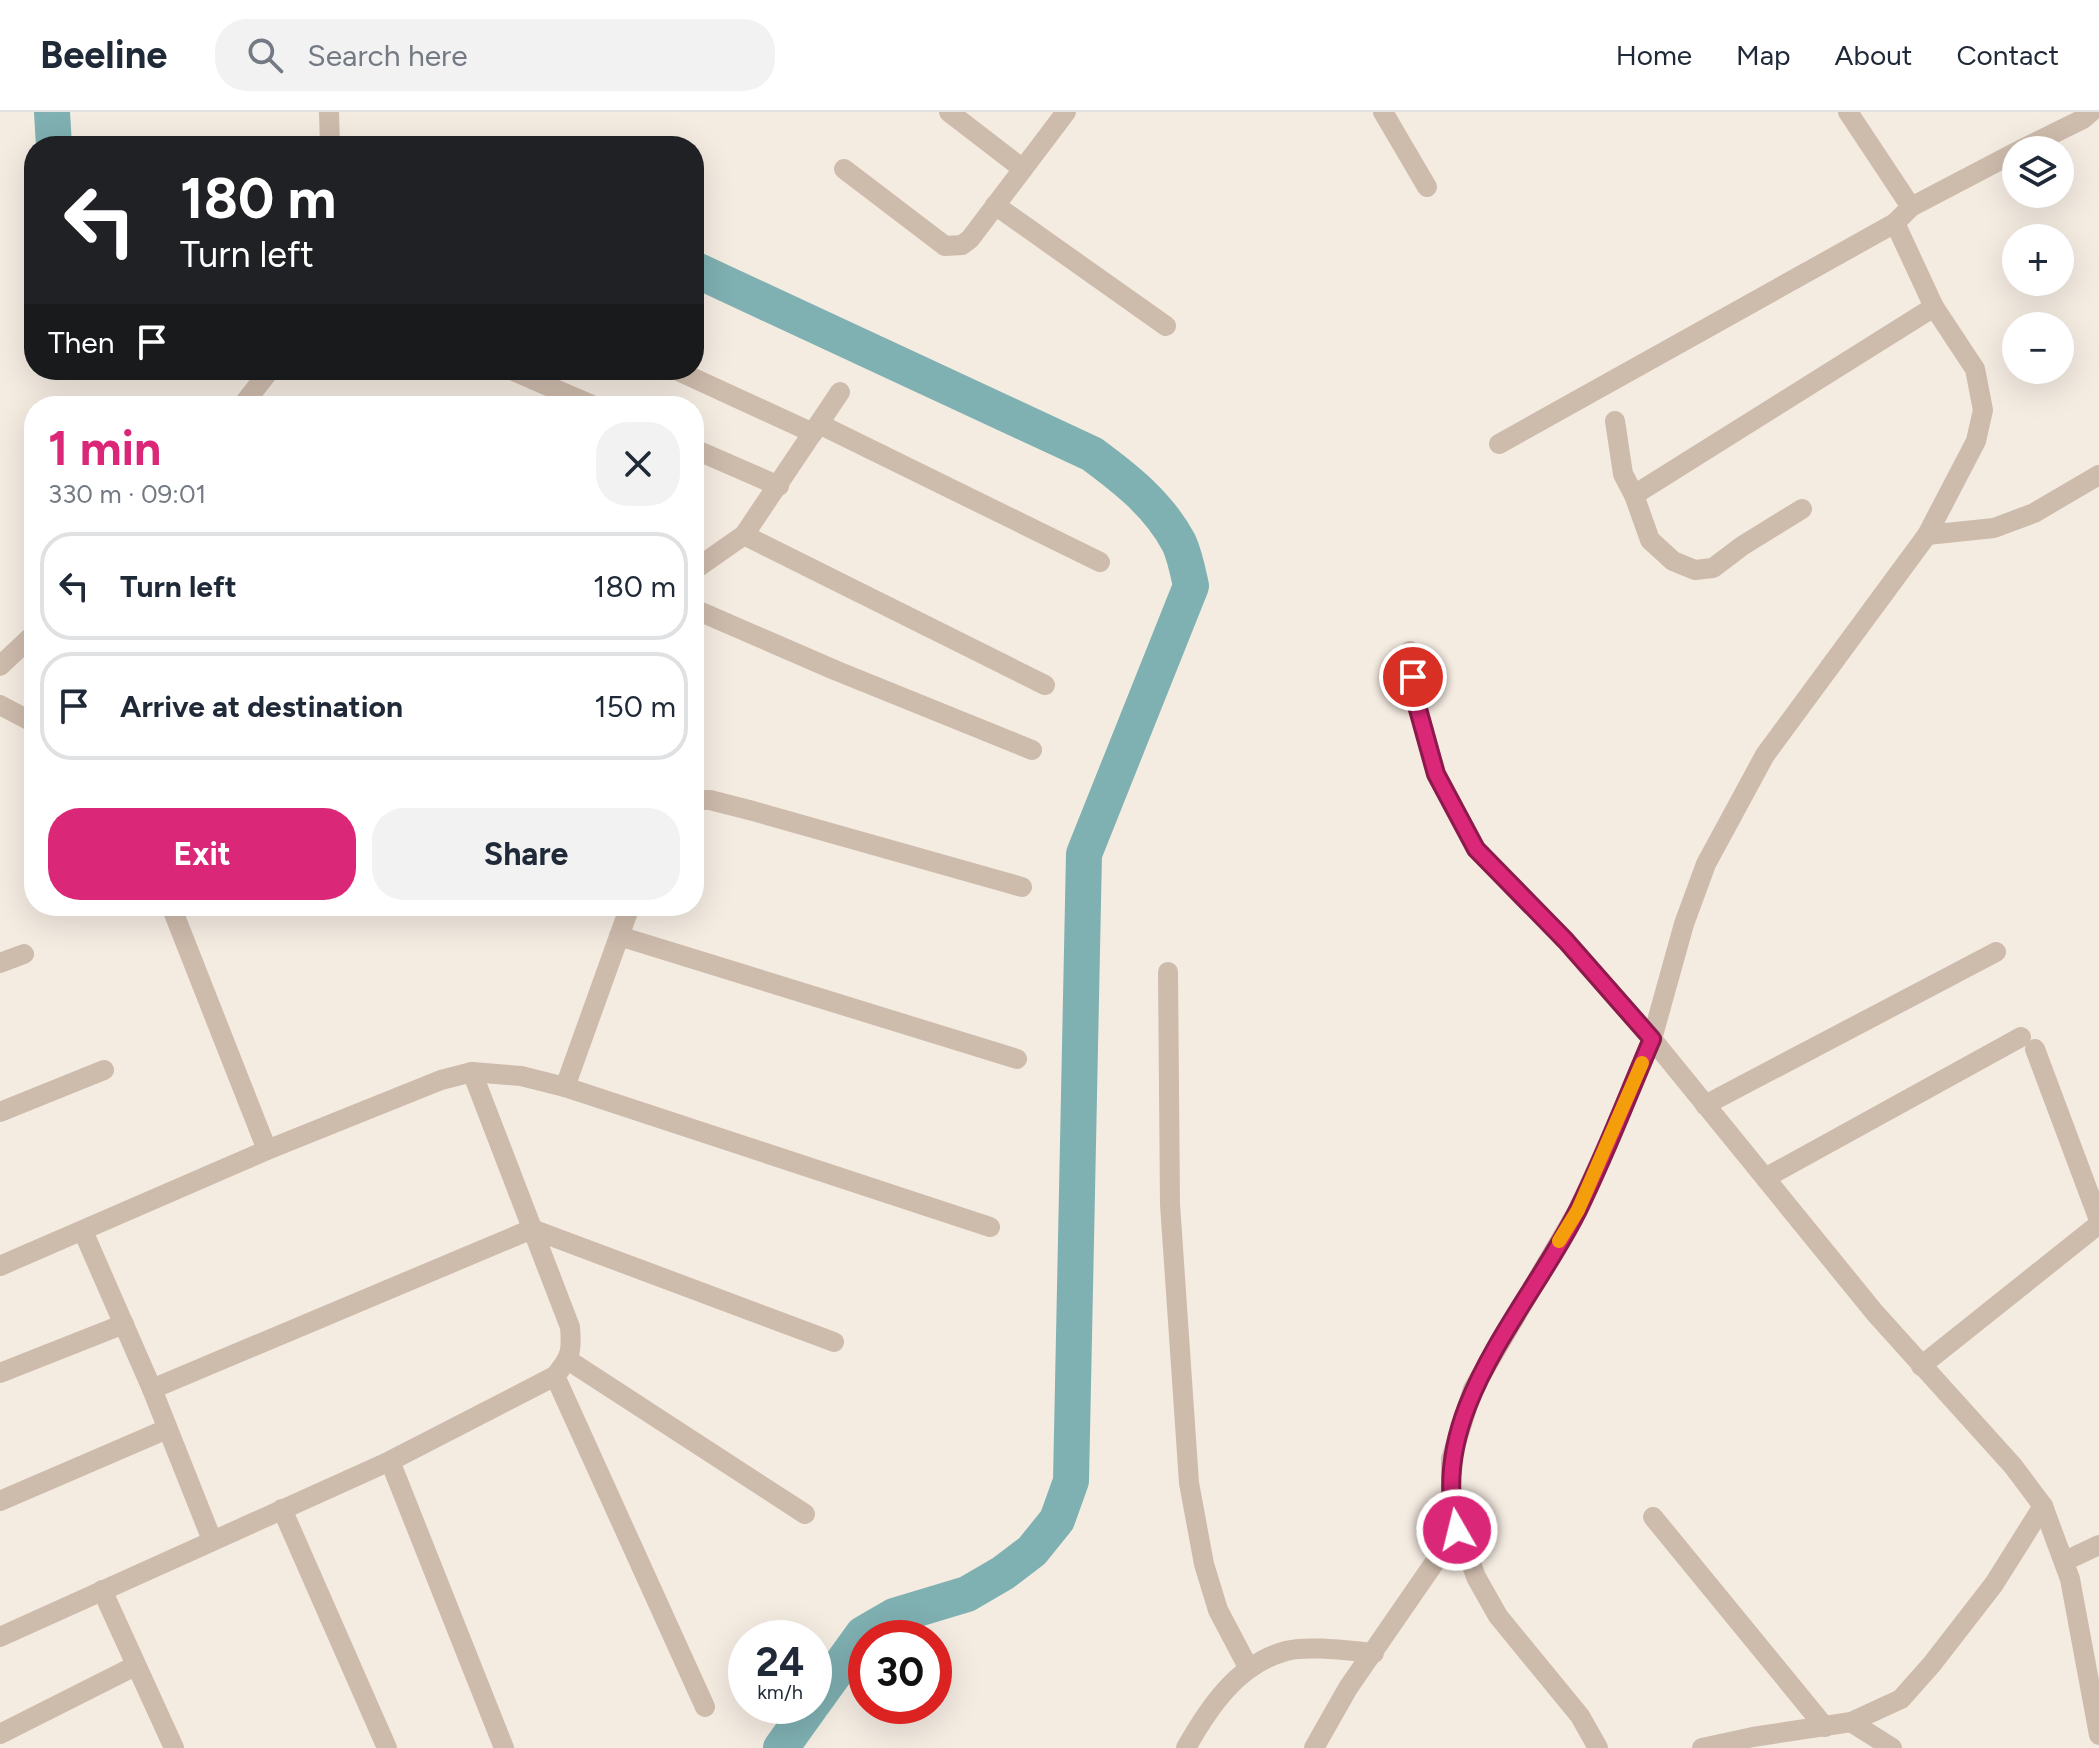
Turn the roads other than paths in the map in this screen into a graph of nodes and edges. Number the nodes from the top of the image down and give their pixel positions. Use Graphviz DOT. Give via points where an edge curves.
graph roads {
  1 [pos="329,112"];
  2 [pos="949,112"];
  3 [pos="1066,112"];
  4 [pos="1383,112"];
  5 [pos="1848,112"];
  6 [pos="2091,112"];
  7 [pos="330,136"];
  8 [pos="2048,136"];
  9 [pos="2002,159"];
  10 [pos="844,169"];
  11 [pos="1023,169"];
  12 [pos="1427,187"];
  13 [pos="995,205"];
  14 [pos="1911,207"];
  15 [pos="1895,223"];
  16 [pos="1934,307"];
  17 [pos="1166,326"];
  18 [pos="262,380"];
  19 [pos="534,380"];
  20 [pos="700,380"];
  21 [pos="840,392"];
  22 [pos="250,396"];
  23 [pos="571,396"];
  24 [pos="1615,421"];
  25 [pos="816,429"];
  26 [pos="1499,444"];
  27 [pos="704,453"];
  28 [pos="2099,475"];
  29 [pos="779,486"];
  30 [pos="1634,495"];
  31 [pos="1802,509"];
  32 [pos="744,535"];
  33 [pos="1927,535"];
  34 [pos="1100,562"];
  35 [pos="704,563"];
  36 [pos="704,613"];
  37 [pos="24,643"];
  38 [pos="1410,651"];
  39 [pos="0,666"];
  40 [pos="1045,685"];
  41 [pos="0,705"];
  42 [pos="24,718"];
  43 [pos="1032,750"];
  44 [pos="704,800"];
  45 [pos="1022,887"];
  46 [pos="175,916"];
  47 [pos="626,916"];
  48 [pos="619,936"];
  49 [pos="1996,952"];
  50 [pos="24,954"];
  51 [pos="0,963"];
  52 [pos="1168,972"];
  53 [pos="1652,1039"];
  54 [pos="1017,1059"];
  55 [pos="104,1070"];
  56 [pos="472,1072"];
  57 [pos="565,1087"];
  58 [pos="1705,1105"];
  59 [pos="0,1112"];
  60 [pos="267,1150"];
  61 [pos="1765,1178"];
  62 [pos="2099,1222"];
  63 [pos="990,1227"];
  64 [pos="532,1229"];
  65 [pos="83,1231"];
  66 [pos="0,1266"];
  67 [pos="124,1324"];
  68 [pos="834,1342"];
  69 [pos="1921,1366"];
  70 [pos="562,1368"];
  71 [pos="0,1373"];
  72 [pos="152,1389"];
  73 [pos="167,1429"];
  74 [pos="390,1461"];
  75 [pos="0,1501"];
  76 [pos="2043,1506"];
  77 [pos="282,1509"];
  78 [pos="805,1514"];
  79 [pos="1653,1517"];
  80 [pos="1457,1530"];
  81 [pos="212,1540"];
  82 [pos="2099,1545"];
  83 [pos="2065,1561"];
  84 [pos="102,1590"];
  85 [pos="0,1637"];
  86 [pos="1374,1653"];
  87 [pos="135,1666"];
  88 [pos="1248,1667"];
  89 [pos="705,1707"];
  90 [pos="1851,1722"];
  91 [pos="1825,1727"];
  92 [pos="0,1734"];
  93 [pos="2099,1735"];
  94 [pos="174,1748"];
  95 [pos="387,1748"];
  96 [pos="504,1748"];
  97 [pos="1186,1748"];
  98 [pos="1314,1748"];
  99 [pos="1598,1748"];
  100 [pos="1702,1748"];
  101 [pos="1892,1748"];
  1 -- 7 [label="street"];
  2 -- 11 [label="street"];
  3 -- 11 [label="street"];
  4 -- 12 [label="street"];
  5 -- 14 [label="street"];
  6 -- 8 [label="street"];
  9 -- 14 [label="street"];
  10 -- 13 [label="street" via="945,246 970,239"];
  11 -- 13 [label="street"];
  13 -- 17 [label="street"];
  14 -- 15 [label="street"];
  15 -- 16 [label="street"];
  15 -- 26 [label="street"];
  16 -- 30 [label="street"];
  16 -- 33 [label="street" via="1975,369 1983,410 1976,441"];
  18 -- 22 [label="street"];
  19 -- 23 [label="street"];
  20 -- 25 [label="street"];
  21 -- 25 [label="street"];
  24 -- 30 [label="street" via="1623,474"];
  25 -- 29 [label="street"];
  25 -- 34 [label="street"];
  27 -- 29 [label="street"];
  28 -- 33 [label="street" via="2034,513 1994,528"];
  29 -- 32 [label="street"];
  30 -- 31 [label="street" via="1650,540 1673,561 1695,570 1713,568"];
  32 -- 35 [label="street"];
  32 -- 40 [label="street"];
  33 -- 53 [label="street" via="1765,755 1706,864"];
  36 -- 43 [label="street"];
  37 -- 39 [label="street"];
  38 -- 53 [label="street" via="1416,702 1436,774 1476,849"];
  41 -- 42 [label="street"];
  44 -- 45 [label="street"];
  46 -- 60 [label="street"];
  47 -- 48 [label="street"];
  48 -- 54 [label="street"];
  48 -- 57 [label="street"];
  49 -- 58 [label="street"];
  50 -- 51 [label="street"];
  52 -- 88 [label="street" via="1170,1204 1189,1483 1218,1610"];
  53 -- 58 [label="street"];
  53 -- 80 [label="street" via="1578,1210 1473,1389 1451,1459 1451,1507"];
  55 -- 59 [label="street"];
  56 -- 57 [label="street"];
  56 -- 60 [label="street"];
  56 -- 64 [label="street"];
  57 -- 63 [label="street"];
  58 -- 61 [label="street"];
  60 -- 65 [label="street"];
  61 -- 62 [label="street" via="2028,1043"];
  61 -- 69 [label="street"];
  62 -- 69 [label="street"];
  64 -- 68 [label="street"];
  64 -- 70 [label="street" via="570,1327 572,1347"];
  64 -- 72 [label="street"];
  65 -- 66 [label="street"];
  65 -- 67 [label="street"];
  67 -- 71 [label="street"];
  67 -- 72 [label="street"];
  69 -- 76 [label="street"];
  70 -- 74 [label="street"];
  70 -- 78 [label="street"];
  70 -- 89 [label="street"];
  72 -- 73 [label="street"];
  73 -- 75 [label="street"];
  73 -- 81 [label="street"];
  74 -- 77 [label="street"];
  74 -- 96 [label="street"];
  76 -- 83 [label="street"];
  76 -- 90 [label="street" via="1994,1584 1901,1699"];
  77 -- 81 [label="street"];
  77 -- 95 [label="street"];
  79 -- 91 [label="street"];
  80 -- 86 [label="street"];
  80 -- 99 [label="street" via="1498,1616 1580,1716"];
  81 -- 84 [label="street"];
  82 -- 83 [label="street"];
  83 -- 93 [label="street"];
  84 -- 85 [label="street"];
  84 -- 87 [label="street"];
  86 -- 88 [label="street" via="1288,1650"];
  86 -- 98 [label="street"];
  87 -- 92 [label="street"];
  87 -- 94 [label="street"];
  88 -- 97 [label="street" via="1205,1714"];
  90 -- 91 [label="street"];
  90 -- 101 [label="street"];
  91 -- 100 [label="street"];
}
